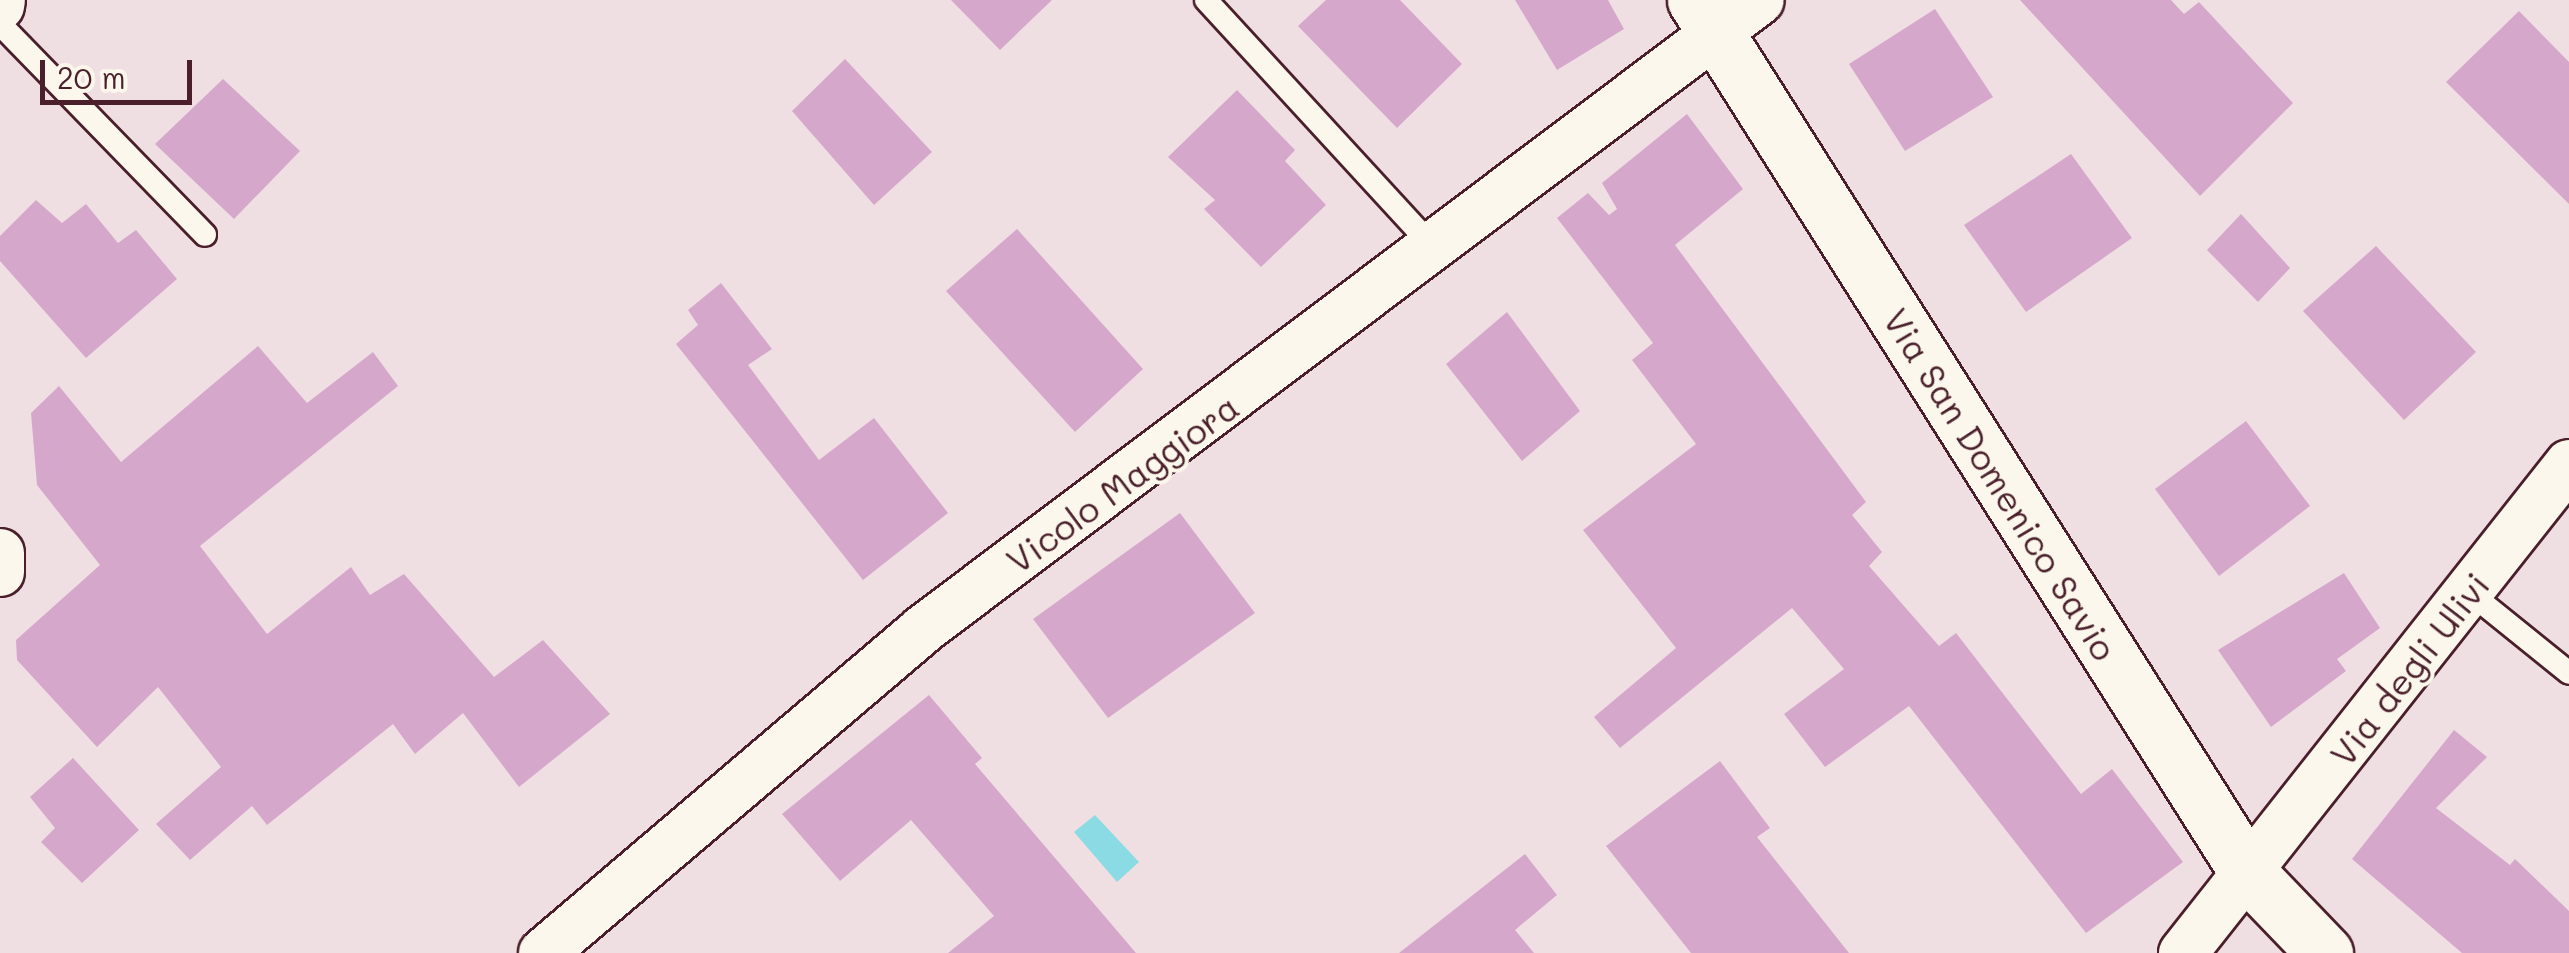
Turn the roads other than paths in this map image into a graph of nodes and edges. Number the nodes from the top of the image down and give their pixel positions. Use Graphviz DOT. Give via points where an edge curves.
graph roads {
  1 [pos="1206,0"];
  2 [pos="1760,0"];
  3 [pos="1706,17"];
  4 [pos="0,24"];
  5 [pos="205,235"];
  6 [pos="1436,249"];
  7 [pos="2569,464"];
  8 [pos="0,553"];
  9 [pos="0,572"];
  10 [pos="2470,593"];
  11 [pos="2569,673"];
  12 [pos="2248,873"];
  13 [pos="544,953"];
  14 [pos="2183,953"];
  15 [pos="2326,953"];
  1 -- 6 [label="lane"];
  2 -- 3 [label="street, Vicolo Maggiora"];
  3 -- 6 [label="street, Vicolo Maggiora"];
  3 -- 12 [label="street, Via San Domenico Savio"];
  4 -- 5 [label="lane"];
  6 -- 13 [label="street, Vicolo Maggiora" via="922,630"];
  7 -- 10 [label="street, Via degli Ulivi"];
  8 -- 9 [label="street"];
  10 -- 11 [label="lane"];
  10 -- 12 [label="street, Via degli Ulivi"];
  12 -- 14 [label="street, Via degli Ulivi"];
  12 -- 15 [label="street, Via San Domenico Savio"];
}
